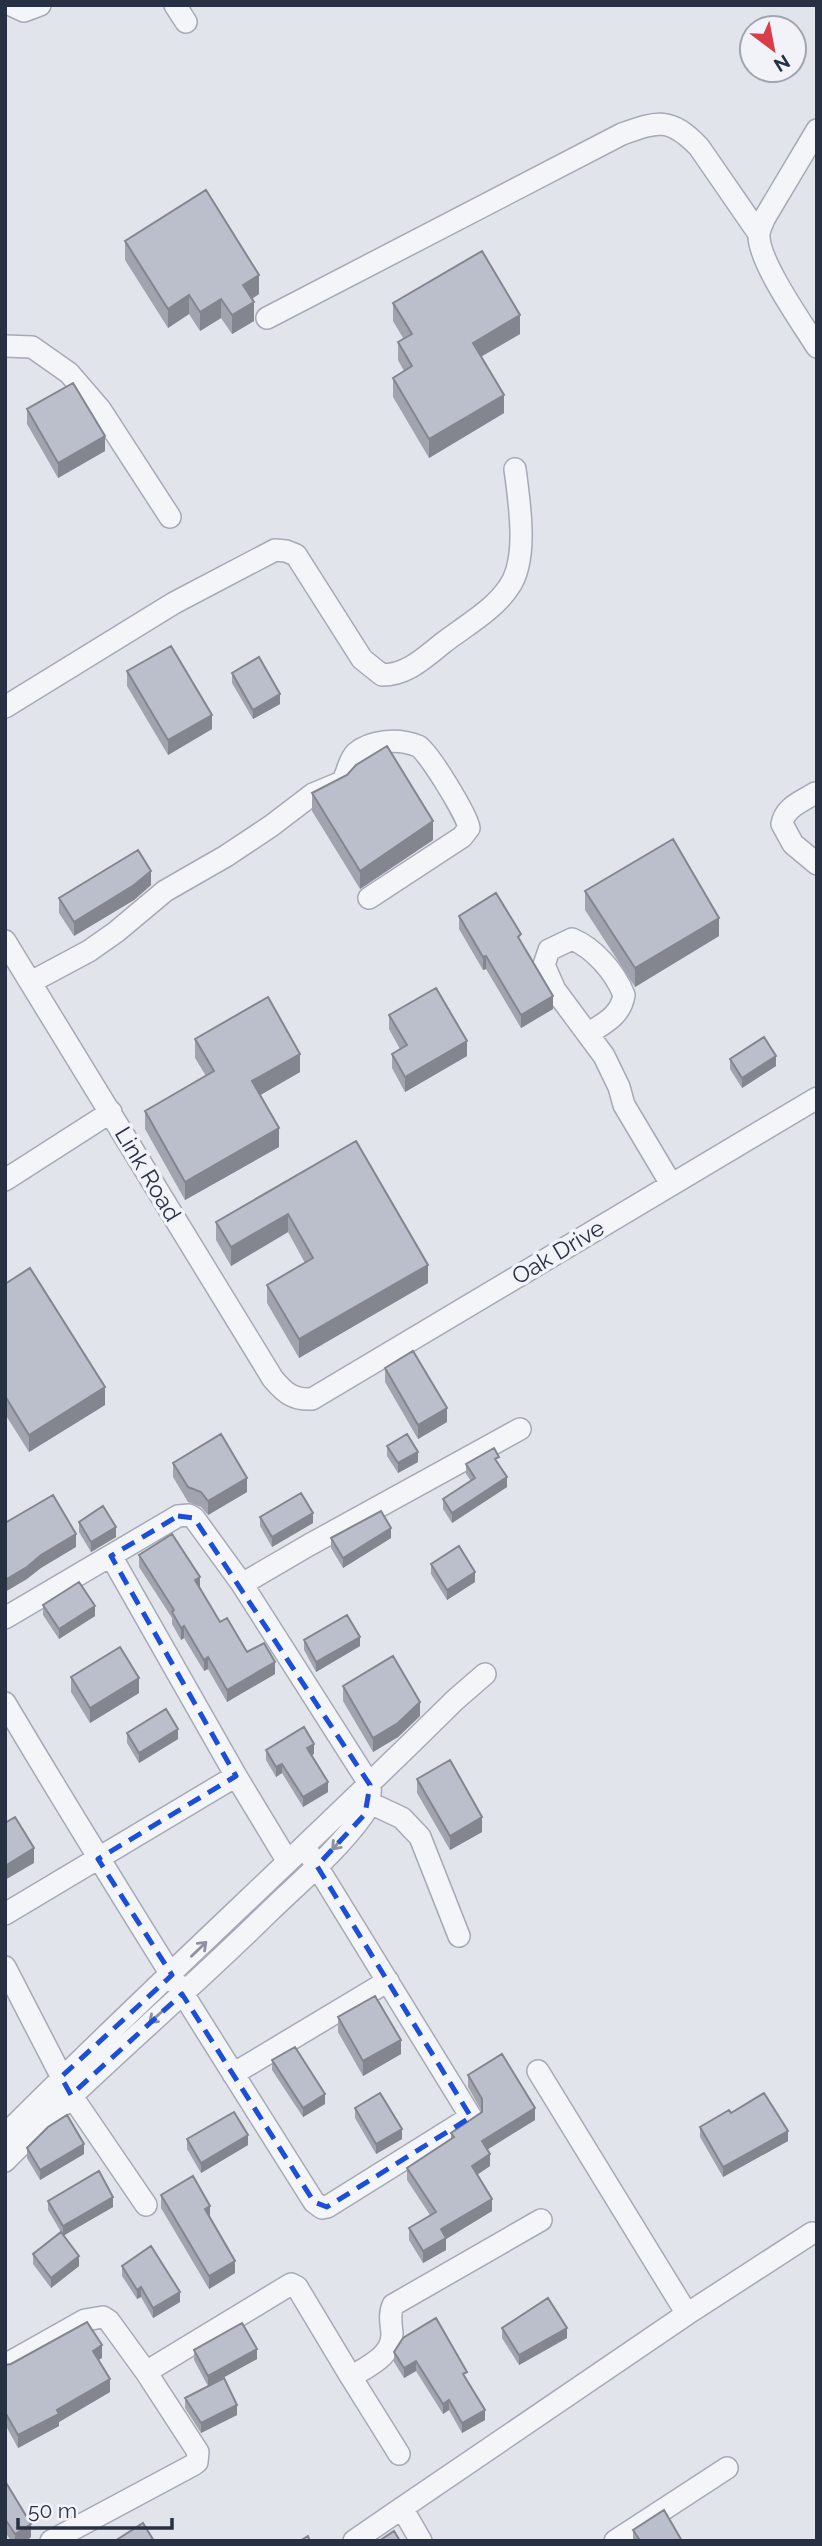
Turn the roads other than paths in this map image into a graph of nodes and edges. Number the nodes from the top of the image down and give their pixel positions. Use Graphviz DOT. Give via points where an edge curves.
graph roads {
  1 [pos="11,5"];
  2 [pos="40,5"];
  3 [pos="817,130"];
  4 [pos="759,234"];
  5 [pos="267,318"];
  6 [pos="5,346"];
  7 [pos="817,347"];
  8 [pos="515,469"];
  9 [pos="170,517"];
  10 [pos="5,707"];
  11 [pos="815,793"];
  12 [pos="817,864"];
  13 [pos="369,898"];
  14 [pos="5,941"];
  15 [pos="31,982"];
  16 [pos="589,1033"];
  17 [pos="817,1098"];
  18 [pos="111,1112"];
  19 [pos="5,1180"];
  20 [pos="671,1184"];
  21 [pos="298,1399"];
  22 [pos="520,1429"];
  23 [pos="111,1556"];
  24 [pos="242,1584"];
  25 [pos="5,1618"];
  26 [pos="485,1674"];
  27 [pos="5,1703"];
  28 [pos="236,1776"];
  29 [pos="370,1794"];
  30 [pos="304,1847"];
  31 [pos="97,1859"];
  32 [pos="288,1862"];
  33 [pos="317,1866"];
  34 [pos="5,1914"];
  35 [pos="459,1937"];
  36 [pos="5,1967"];
  37 [pos="387,1981"];
  38 [pos="177,1984"];
  39 [pos="538,2071"];
  40 [pos="233,2074"];
  41 [pos="66,2086"];
  42 [pos="10,2135"];
  43 [pos="5,2161"];
  44 [pos="146,2205"];
  45 [pos="541,2220"];
  46 [pos="812,2233"];
  47 [pos="687,2314"];
  48 [pos="5,2365"];
  49 [pos="146,2372"];
  50 [pos="351,2377"];
  51 [pos="399,2455"];
  52 [pos="727,2468"];
  53 [pos="402,2508"];
  54 [pos="51,2541"];
  55 [pos="354,2541"];
  56 [pos="421,2541"];
  57 [pos="615,2541"];
  1 -- 2 [label="street" via="23,12"];
  3 -- 4 [label="street"];
  4 -- 5 [label="street" via="699,147 671,125 653,123 622,134"];
  4 -- 7 [label="street" via="772,271"];
  6 -- 9 [label="street" via="32,347 69,373 100,409"];
  8 -- 10 [label="street" via="520,542 511,585 491,606 396,675 382,676 362,659 296,555 275,550 174,603"];
  11 -- 12 [label="street" via="790,809 782,824 793,844"];
  13 -- 15 [label="street" via="469,828 448,787 417,746 391,742 366,746 352,758 342,782 313,794 226,856 165,891 89,951"];
  14 -- 15 [label="street, Link Road"];
  15 -- 18 [label="street, Link Road"];
  16 -- 20 [label="street" via="614,1076 624,1105"];
  17 -- 20 [label="street, Oak Drive"];
  18 -- 19 [label="street"];
  18 -- 21 [label="street, Link Road" via="273,1380"];
  20 -- 21 [label="street, Oak Drive" via="312,1398"];
  22 -- 24 [label="street"];
  23 -- 24 [label="street" via="178,1516 189,1515"];
  23 -- 25 [label="street"];
  23 -- 28 [label="street"];
  24 -- 29 [label="street"];
  26 -- 29 [label="street" via="455,1700"];
  27 -- 31 [label="street"];
  28 -- 31 [label="street"];
  28 -- 32 [label="street"];
  29 -- 30 [label="street"];
  29 -- 33 [label="street, one-way" via="365,1814"];
  29 -- 35 [label="street" via="420,1837"];
  30 -- 32 [label="street"];
  30 -- 33 [label="street"];
  31 -- 34 [label="street"];
  31 -- 38 [label="street"];
  38 -- 32 [label="street, one-way"];
  33 -- 37 [label="street"];
  33 -- 38 [label="street"];
  36 -- 41 [label="street"];
  37 -- 40 [label="street"];
  37 -- 40 [label="street" via="471,2117 327,2207 314,2202"];
  38 -- 40 [label="street"];
  38 -- 41 [label="street"];
  39 -- 47 [label="street"];
  41 -- 42 [label="street"];
  41 -- 44 [label="street"];
  42 -- 43 [label="street"];
  45 -- 50 [label="street" via="393,2305 389,2350"];
  46 -- 47 [label="street"];
  47 -- 53 [label="street"];
  48 -- 49 [label="street" via="85,2320 103,2317"];
  49 -- 50 [label="street" via="291,2284"];
  49 -- 54 [label="street" via="198,2452 197,2462"];
  50 -- 51 [label="street"];
  52 -- 57 [label="street"];
  53 -- 55 [label="street"];
  53 -- 56 [label="street"];
}
